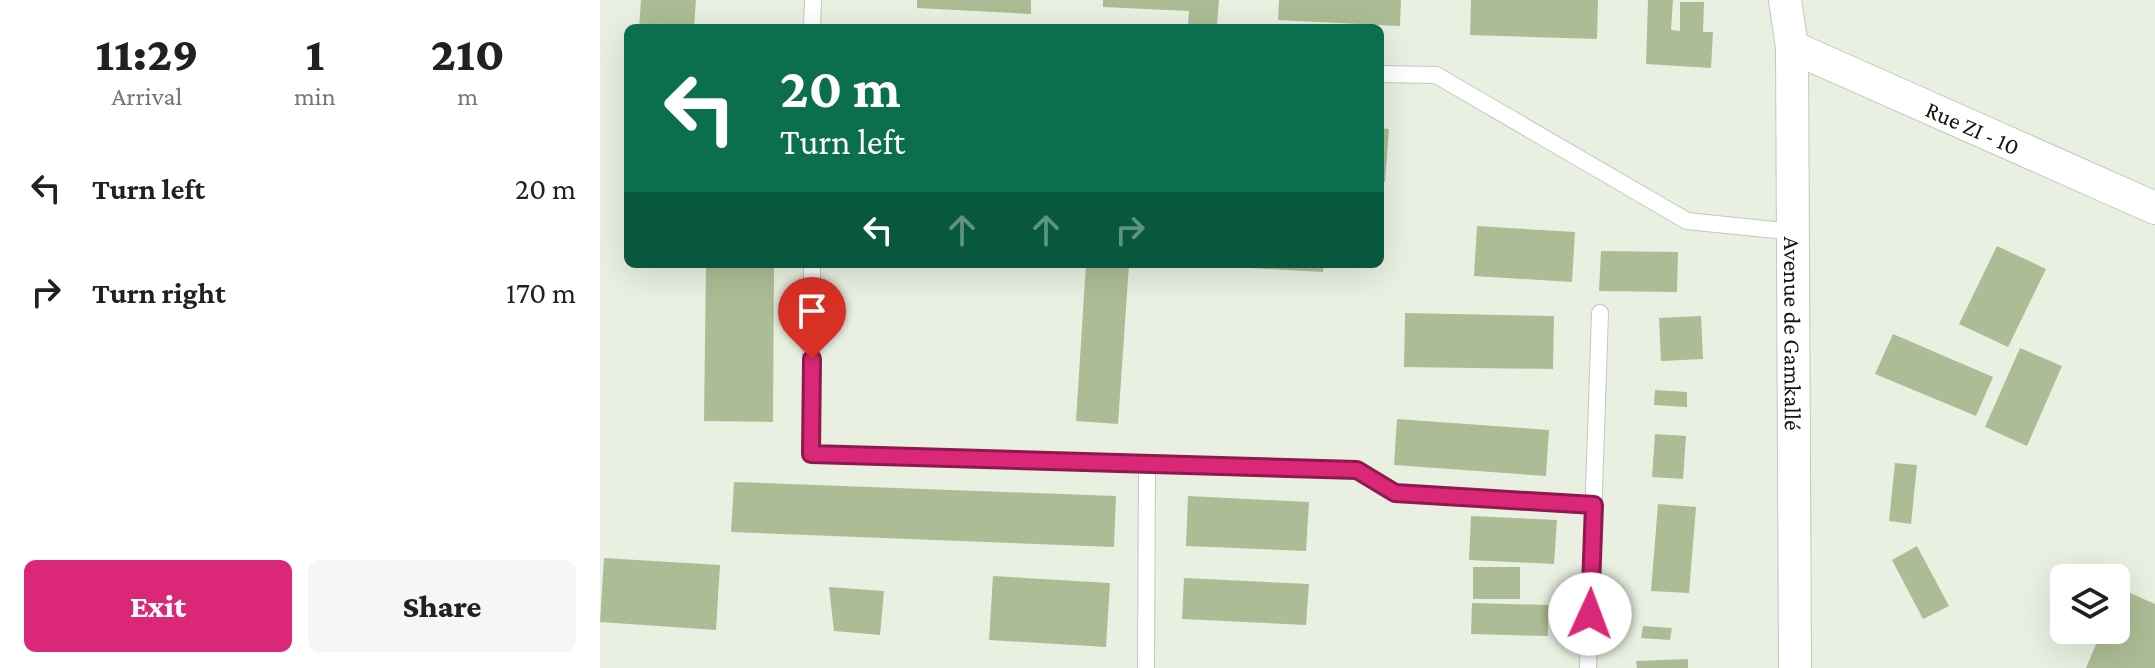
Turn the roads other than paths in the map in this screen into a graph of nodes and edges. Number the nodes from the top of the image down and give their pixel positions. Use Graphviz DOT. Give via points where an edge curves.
graph roads {
  1 [pos="813,0"];
  2 [pos="1785,0"];
  3 [pos="812,24"];
  4 [pos="1792,47"];
  5 [pos="1384,74"];
  6 [pos="2155,208"];
  7 [pos="1794,232"];
  8 [pos="812,268"];
  9 [pos="1600,313"];
  10 [pos="1147,463"];
  11 [pos="1594,505"];
  12 [pos="1146,668"];
  13 [pos="1588,668"];
  14 [pos="1795,668"];
  1 -- 3 [label="lane"];
  2 -- 4 [label="street, Avenue de Gamkallé"];
  4 -- 6 [label="street, Rue ZI - 10"];
  4 -- 7 [label="street, Avenue de Gamkallé"];
  5 -- 7 [label="lane" via="1436,75 1687,221"];
  7 -- 14 [label="street, Avenue de Gamkallé"];
  8 -- 10 [label="lane" via="811,454"];
  9 -- 11 [label="lane"];
  10 -- 11 [label="lane" via="1357,470 1395,493"];
  10 -- 12 [label="lane"];
  11 -- 13 [label="lane"];
}
